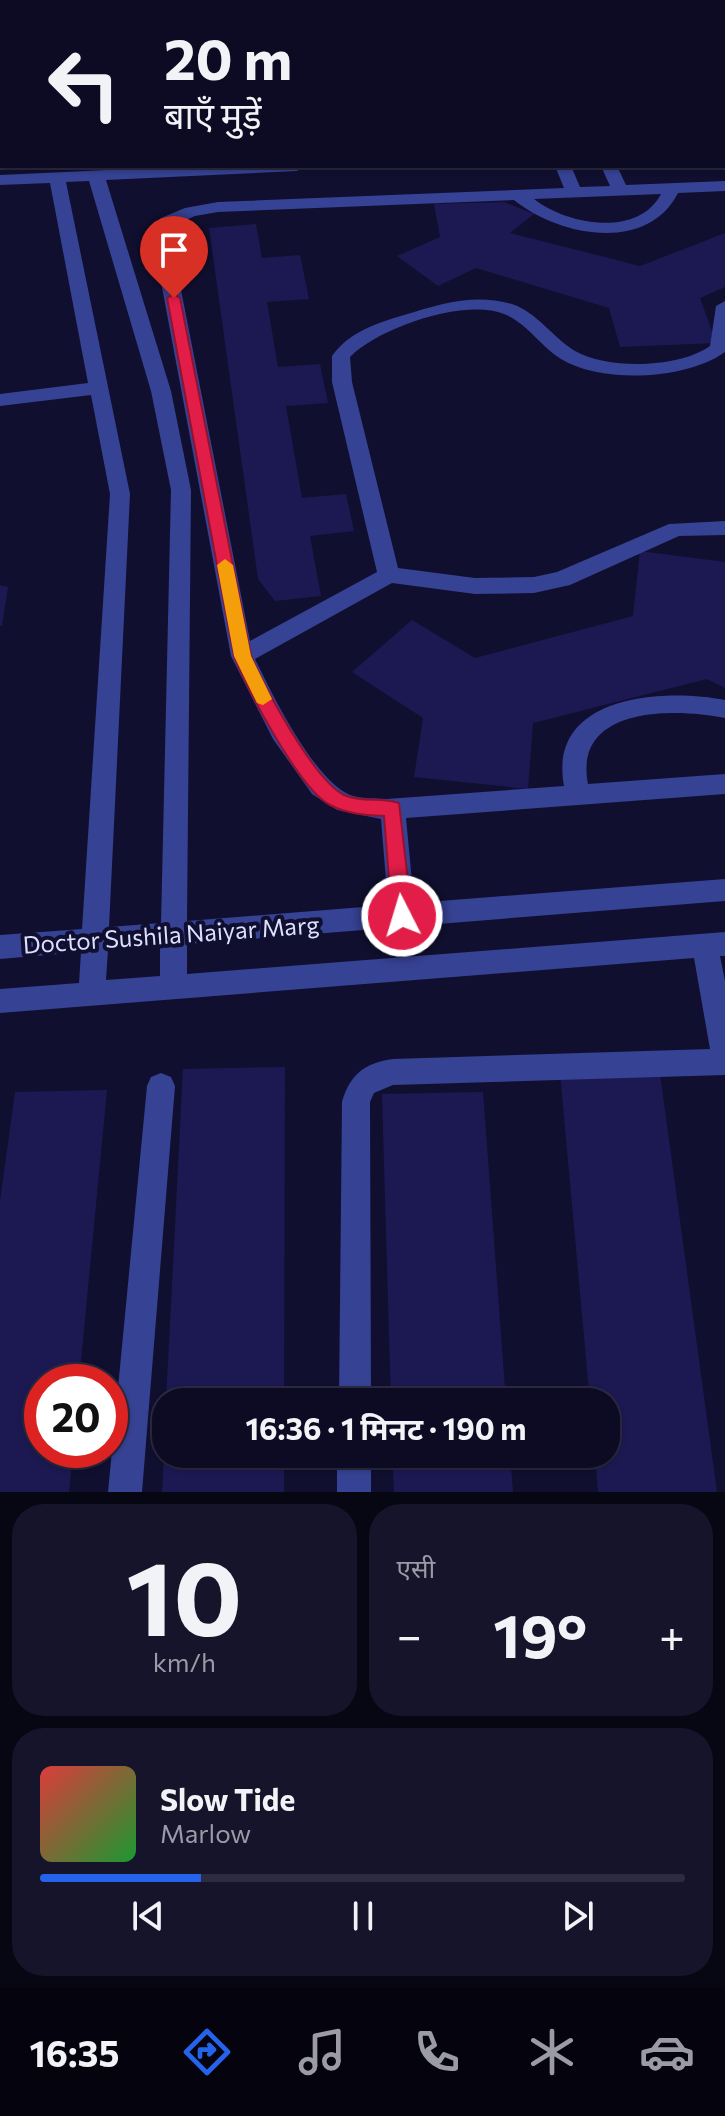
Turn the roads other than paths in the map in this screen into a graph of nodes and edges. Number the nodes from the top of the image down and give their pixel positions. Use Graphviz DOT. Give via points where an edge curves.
graph roads {
  1 [pos="252,168"];
  2 [pos="564,168"];
  3 [pos="610,168"];
  4 [pos="96,175"];
  5 [pos="57,177"];
  6 [pos="0,180"];
  7 [pos="725,186"];
  8 [pos="672,188"];
  9 [pos="620,190"];
  10 [pos="574,192"];
  11 [pos="517,194"];
  12 [pos="725,306"];
  13 [pos="100,388"];
  14 [pos="0,400"];
  15 [pos="725,528"];
  16 [pos="389,575"];
  17 [pos="242,656"];
  18 [pos="725,709"];
  19 [pos="725,784"];
  20 [pos="578,793"];
  21 [pos="393,808"];
  22 [pos="725,890"];
  23 [pos="402,916"];
  24 [pos="174,934"];
  25 [pos="95,940"];
  26 [pos="715,945"];
  27 [pos="0,947"];
  28 [pos="173,987"];
  29 [pos="92,993"];
  30 [pos="0,1001"];
  31 [pos="725,1056"];
  32 [pos="725,1062"];
  33 [pos="161,1086"];
  34 [pos="355,1388"];
  35 [pos="354,1468"];
  36 [pos="125,1492"];
  37 [pos="354,1492"];
  1 -- 4 [label="street"];
  2 -- 10 [label="street"];
  3 -- 9 [label="street"];
  4 -- 5 [label="street"];
  4 -- 24 [label="street" via="161,391 181,490"];
  5 -- 6 [label="street"];
  5 -- 13 [label="street"];
  7 -- 8 [label="street"];
  8 -- 9 [label="street"];
  8 -- 11 [label="street" via="668,203 654,216 606,228 551,219"];
  9 -- 10 [label="street"];
  10 -- 11 [label="street"];
  11 -- 17 [label="street" via="218,207 167,222 162,239"];
  12 -- 16 [label="street" via="719,348 699,361 661,367 587,363 558,347 523,315 500,306 450,306 354,341 341,356 342,382"];
  13 -- 14 [label="street"];
  13 -- 25 [label="street" via="120,494"];
  15 -- 16 [label="street" via="676,529 562,579 534,585 475,586"];
  16 -- 17 [label="street"];
  17 -- 21 [label="street" via="317,785 358,808"];
  18 -- 20 [label="street" via="640,706 603,718 584,736 574,757"];
  19 -- 20 [label="street"];
  20 -- 21 [label="street"];
  21 -- 23 [label="street"];
  22 -- 23 [label="street, Doctor Sushila Naiyar Marg"];
  23 -- 24 [label="street, Doctor Sushila Naiyar Marg"];
  24 -- 25 [label="street, Doctor Sushila Naiyar Marg"];
  24 -- 28 [label="street"];
  25 -- 27 [label="street, Doctor Sushila Naiyar Marg"];
  25 -- 29 [label="street"];
  26 -- 28 [label="street"];
  26 -- 31 [label="street"];
  28 -- 29 [label="street"];
  29 -- 30 [label="street"];
  32 -- 34 [label="street" via="393,1072 372,1075 359,1086"];
  33 -- 36 [label="street"];
  35 -- 37 [label="street"];
}
